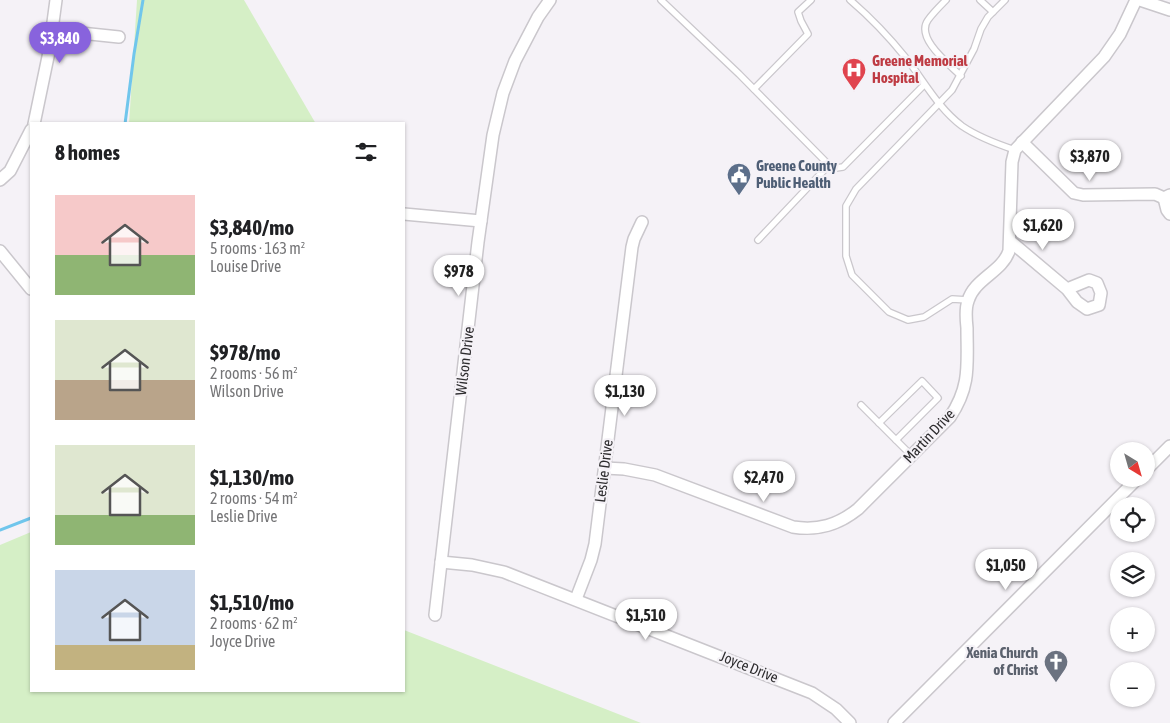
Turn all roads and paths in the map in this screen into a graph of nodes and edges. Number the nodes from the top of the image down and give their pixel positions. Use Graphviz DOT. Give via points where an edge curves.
graph roads {
  1 [pos="56,0"];
  2 [pos="550,0"];
  3 [pos="850,0"];
  4 [pos="946,0"];
  5 [pos="980,0"];
  6 [pos="1005,0"];
  7 [pos="1136,0"];
  8 [pos="1140,0"];
  9 [pos="806,1"];
  10 [pos="666,2"];
  11 [pos="1170,10"];
  12 [pos="992,12"];
  13 [pos="52,30"];
  14 [pos="120,37"];
  15 [pos="961,76"];
  16 [pos="924,85"];
  17 [pos="754,89"];
  18 [pos="939,104"];
  19 [pos="34,122"];
  20 [pos="30,132"];
  21 [pos="1018,146"];
  22 [pos="829,165"];
  23 [pos="0,180"];
  24 [pos="1167,197"];
  25 [pos="405,214"];
  26 [pos="1170,214"];
  27 [pos="482,221"];
  28 [pos="642,222"];
  29 [pos="758,240"];
  30 [pos="1010,241"];
  31 [pos="0,250"];
  32 [pos="30,288"];
  33 [pos="1066,289"];
  34 [pos="968,300"];
  35 [pos="860,405"];
  36 [pos="879,423"];
  37 [pos="896,440"];
  38 [pos="1170,446"];
  39 [pos="912,456"];
  40 [pos="1155,461"];
  41 [pos="605,468"];
  42 [pos="1128,488"];
  43 [pos="441,562"];
  44 [pos="576,599"];
  45 [pos="435,615"];
  46 [pos="850,723"];
  47 [pos="894,723"];
  1 -- 13 [label="street"];
  2 -- 27 [label="street, Wilson Drive" via="522,46 503,92 493,135"];
  3 -- 16 [label="lane" via="904,56"];
  4 -- 15 [label="lane" via="927,21 924,31 927,40"];
  5 -- 12 [label="lane"];
  6 -- 12 [label="lane"];
  7 -- 21 [label="street" via="1110,50"];
  8 -- 11 [label="street"];
  9 -- 17 [label="lane" via="798,12 808,34"];
  10 -- 17 [label="lane"];
  12 -- 15 [label="lane"];
  13 -- 14 [label="street"];
  13 -- 19 [label="street"];
  15 -- 18 [label="lane"];
  16 -- 18 [label="lane"];
  16 -- 22 [label="lane" via="843,167"];
  17 -- 22 [label="lane"];
  18 -- 21 [label="lane" via="963,126 996,144"];
  18 -- 34 [label="lane" via="850,197 846,206 846,256 852,275 889,312 901,318 916,320 952,299"];
  20 -- 23 [label="street" via="10,171"];
  21 -- 24 [label="street" via="1074,192 1083,195 1155,194"];
  21 -- 30 [label="street" via="1012,162"];
  22 -- 29 [label="lane"];
  24 -- 26 [label="street"];
  25 -- 27 [label="street"];
  27 -- 43 [label="street, Wilson Drive"];
  28 -- 41 [label="street, Leslie Drive" via="632,248"];
  30 -- 33 [label="street"];
  30 -- 34 [label="street" via="1004,262"];
  31 -- 32 [label="street"];
  34 -- 39 [label="street, Martin Drive" via="964,392 950,417"];
  35 -- 36 [label="lane"];
  36 -- 37 [label="lane"];
  36 -- 37 [label="lane" via="922,381 938,398"];
  37 -- 39 [label="lane"];
  38 -- 40 [label="street"];
  39 -- 41 [label="street, Martin Drive" via="853,514 829,526 814,529 793,527 655,475"];
  41 -- 44 [label="street, Leslie Drive" via="595,544"];
  42 -- 47 [label="street"];
  43 -- 44 [label="street, Joyce Drive" via="504,572"];
  43 -- 45 [label="street, Wilson Drive"];
  44 -- 46 [label="street, Joyce Drive" via="812,693"];
}
